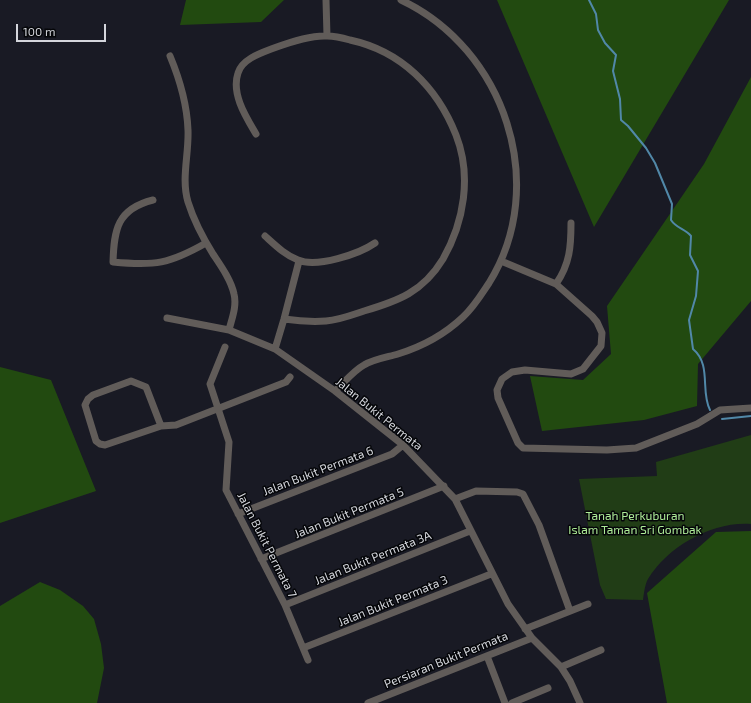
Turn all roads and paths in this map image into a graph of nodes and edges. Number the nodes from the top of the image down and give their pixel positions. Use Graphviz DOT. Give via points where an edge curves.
graph roads {
  1 [pos="326,0"];
  2 [pos="402,0"];
  3 [pos="327,36"];
  4 [pos="170,56"];
  5 [pos="256,134"];
  6 [pos="153,200"];
  7 [pos="571,223"];
  8 [pos="265,236"];
  9 [pos="206,243"];
  10 [pos="375,243"];
  11 [pos="299,261"];
  12 [pos="501,262"];
  13 [pos="556,284"];
  14 [pos="167,318"];
  15 [pos="284,319"];
  16 [pos="229,330"];
  17 [pos="225,347"];
  18 [pos="275,348"];
  19 [pos="290,376"];
  20 [pos="335,391"];
  21 [pos="751,408"];
  22 [pos="217,409"];
  23 [pos="161,426"];
  24 [pos="402,445"];
  25 [pos="444,486"];
  26 [pos="455,499"];
  27 [pos="238,514"];
  28 [pos="470,531"];
  29 [pos="261,559"];
  30 [pos="491,574"];
  31 [pos="588,604"];
  32 [pos="285,605"];
  33 [pos="570,611"];
  34 [pos="525,629"];
  35 [pos="532,638"];
  36 [pos="303,648"];
  37 [pos="601,650"];
  38 [pos="487,656"];
  39 [pos="308,660"];
  40 [pos="561,667"];
  41 [pos="548,688"];
  42 [pos="372,702"];
  43 [pos="505,703"];
  44 [pos="512,703"];
  45 [pos="580,703"];
  1 -- 3 [label="street"];
  2 -- 12 [label="street" via="430,16 465,47 487,76 504,110 514,151 516,174 514,219"];
  3 -- 5 [label="street" via="282,45 246,61 238,73 237,94"];
  3 -- 15 [label="street" via="363,43 394,57 417,74 434,93 447,112 460,145 464,186 461,216 452,243 435,271 404,298 339,319 313,322"];
  4 -- 9 [label="street" via="178,76 187,114 185,180 188,200"];
  6 -- 9 [label="street" via="136,206 122,218 115,230 112,262 142,265 164,263 182,257"];
  7 -- 13 [label="street" via="571,244 565,271"];
  8 -- 11 [label="street" via="277,248"];
  9 -- 16 [label="street" via="230,282 234,295 234,310"];
  10 -- 11 [label="street" via="341,258"];
  11 -- 15 [label="street"];
  12 -- 13 [label="street"];
  12 -- 20 [label="street" via="477,302 447,331 421,346 364,365"];
  13 -- 21 [label="street" via="597,322 602,333 601,346 583,369 572,374 525,370 512,372 502,379 497,390 498,398 518,443 523,448 636,448 697,424 720,410"];
  14 -- 16 [label="street, Jalan Bukit Permata"];
  15 -- 18 [label="street"];
  16 -- 18 [label="street, Jalan Bukit Permata"];
  17 -- 22 [label="street, Jalan Bukit Permata 7" via="210,384"];
  18 -- 20 [label="street, Jalan Bukit Permata"];
  19 -- 22 [label="street" via="286,382"];
  20 -- 24 [label="street, Jalan Bukit Permata"];
  22 -- 23 [label="street" via="176,425"];
  22 -- 27 [label="street, Jalan Bukit Permata 7" via="229,442 226,490"];
  23 -- 23 [label="street" via="146,387 131,381 93,395 85,405 96,441 100,444 105,445"];
  24 -- 25 [label="street, Jalan Bukit Permata"];
  24 -- 27 [label="street, Jalan Bukit Permata 6" via="392,454"];
  25 -- 26 [label="street, Jalan Bukit Permata"];
  25 -- 29 [label="street, Jalan Bukit Permata 5"];
  26 -- 28 [label="street, Jalan Bukit Permata"];
  26 -- 33 [label="street" via="476,491 523,494 539,524"];
  27 -- 29 [label="street, Jalan Bukit Permata 7"];
  28 -- 30 [label="street, Jalan Bukit Permata"];
  28 -- 32 [label="street, Jalan Bukit Permata 3A"];
  29 -- 32 [label="street, Jalan Bukit Permata 7"];
  30 -- 34 [label="street, Jalan Bukit Permata"];
  30 -- 36 [label="street, Jalan Bukit Permata 3"];
  31 -- 33 [label="street"];
  32 -- 36 [label="street, Jalan Bukit Permata 7"];
  33 -- 34 [label="street"];
  34 -- 35 [label="street, Jalan Bukit Permata"];
  35 -- 38 [label="street, Persiaran Bukit Permata"];
  35 -- 40 [label="street, Jalan Bukit Permata"];
  36 -- 39 [label="street, Jalan Bukit Permata 7"];
  37 -- 40 [label="street"];
  38 -- 42 [label="street, Persiaran Bukit Permata"];
  38 -- 43 [label="street"];
  40 -- 45 [label="street, Jalan Bukit Permata"];
  41 -- 44 [label="street"];
}
